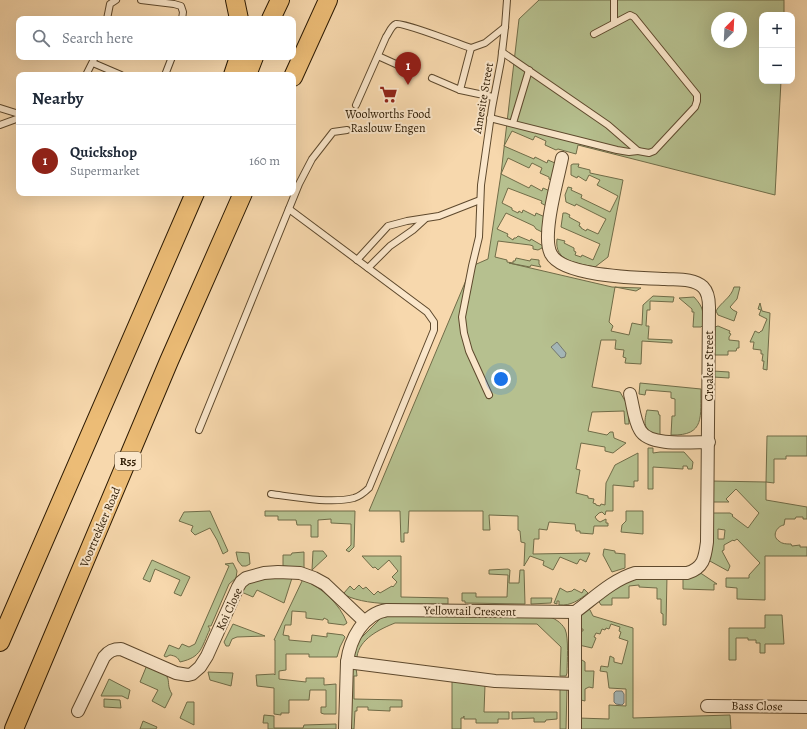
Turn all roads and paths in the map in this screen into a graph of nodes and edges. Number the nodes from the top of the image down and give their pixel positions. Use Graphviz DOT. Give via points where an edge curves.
graph roads {
  1 [pos="116,0"];
  2 [pos="141,0"];
  3 [pos="235,0"];
  4 [pos="280,0"];
  5 [pos="328,0"];
  6 [pos="507,0"];
  7 [pos="614,0"];
  8 [pos="108,16"];
  9 [pos="182,16"];
  10 [pos="238,16"];
  11 [pos="272,16"];
  12 [pos="614,23"];
  13 [pos="505,27"];
  14 [pos="594,34"];
  15 [pos="472,48"];
  16 [pos="502,52"];
  17 [pos="378,56"];
  18 [pos="94,60"];
  19 [pos="171,60"];
  20 [pos="238,60"];
  21 [pos="253,60"];
  22 [pos="398,65"];
  23 [pos="529,70"];
  24 [pos="88,72"];
  25 [pos="116,72"];
  26 [pos="166,72"];
  27 [pos="234,72"];
  28 [pos="248,72"];
  29 [pos="295,72"];
  30 [pos="432,78"];
  31 [pos="460,90"];
  32 [pos="493,97"];
  33 [pos="356,105"];
  34 [pos="0,108"];
  35 [pos="16,113"];
  36 [pos="490,118"];
  37 [pos="16,119"];
  38 [pos="513,123"];
  39 [pos="0,125"];
  40 [pos="347,130"];
  41 [pos="638,151"];
  42 [pos="562,158"];
  43 [pos="296,192"];
  44 [pos="190,196"];
  45 [pos="194,196"];
  46 [pos="242,196"];
  47 [pos="294,196"];
  48 [pos="480,200"];
  49 [pos="289,209"];
  50 [pos="424,219"];
  51 [pos="177,234"];
  52 [pos="358,260"];
  53 [pos="368,268"];
  54 [pos="630,394"];
  55 [pos="489,395"];
  56 [pos="199,430"];
  57 [pos="709,442"];
  58 [pos="271,494"];
  59 [pos="575,612"];
  60 [pos="364,622"];
  61 [pos="0,642"];
  62 [pos="347,662"];
  63 [pos="575,684"];
  64 [pos="707,706"];
  65 [pos="807,707"];
  66 [pos="78,711"];
  67 [pos="14,729"];
  68 [pos="345,729"];
  69 [pos="575,729"];
  1 -- 8 [label="lane" via="110,4"];
  2 -- 9 [label="lane" via="181,6"];
  3 -- 10 [label="main road"];
  4 -- 11 [label="main road"];
  5 -- 29 [label="main road"];
  6 -- 13 [label="lane, Amesite Street"];
  7 -- 12 [label="lane"];
  12 -- 14 [label="lane"];
  12 -- 41 [label="lane" via="630,16 638,20 697,94 695,107 654,151"];
  13 -- 15 [label="lane" via="484,43"];
  13 -- 16 [label="lane, Amesite Street"];
  15 -- 17 [label="lane" via="396,24 392,26"];
  15 -- 31 [label="lane"];
  16 -- 23 [label="lane"];
  16 -- 32 [label="lane, Amesite Street"];
  17 -- 22 [label="lane"];
  17 -- 33 [label="lane"];
  18 -- 24 [label="lane"];
  18 -- 25 [label="lane"];
  19 -- 26 [label="lane"];
  20 -- 27 [label="main road"];
  21 -- 28 [label="main road"];
  23 -- 38 [label="lane"];
  23 -- 41 [label="lane" via="608,125"];
  30 -- 31 [label="lane"];
  31 -- 32 [label="lane"];
  32 -- 36 [label="lane, Amesite Street"];
  34 -- 35 [label="lane"];
  36 -- 38 [label="lane"];
  36 -- 48 [label="lane, Amesite Street"];
  37 -- 39 [label="lane"];
  38 -- 41 [label="lane" via="617,150"];
  40 -- 43 [label="lane" via="333,132 312,159"];
  42 -- 57 [label="street, Croaker Street" via="548,227 548,243 551,254 557,261 567,267 616,276 693,282 705,289 709,307"];
  44 -- 51 [label="main road"];
  45 -- 51 [label="main road"];
  46 -- 67 [label="main road, Voortrekker Road / R55" via="169,361"];
  47 -- 49 [label="lane"];
  48 -- 50 [label="lane"];
  48 -- 55 [label="lane, Amesite Street" via="479,237 462,317 469,351"];
  49 -- 52 [label="lane"];
  49 -- 56 [label="lane"];
  50 -- 52 [label="lane" via="388,226"];
  50 -- 53 [label="lane" via="390,246"];
  51 -- 61 [label="main road"];
  52 -- 53 [label="lane"];
  53 -- 58 [label="lane" via="427,312 434,322 434,330 375,477 369,488 355,498 316,499"];
  54 -- 57 [label="street" via="640,430 648,438 667,442"];
  57 -- 59 [label="street, Croaker Street" via="707,542 702,562 687,573 627,575"];
  59 -- 60 [label="street, Yellowtail Crescent" via="387,610 373,614"];
  59 -- 63 [label="street"];
  60 -- 62 [label="street, Yellowtail Crescent" via="348,651"];
  60 -- 66 [label="street, Koi Close" via="325,584 314,578 278,572 253,575 246,578 238,587 207,656 192,674 176,673 121,649 112,650 104,657"];
  62 -- 63 [label="street" via="494,681"];
  62 -- 68 [label="street, Yellowtail Crescent"];
  63 -- 69 [label="street"];
  64 -- 65 [label="street, Bass Close"];
}
